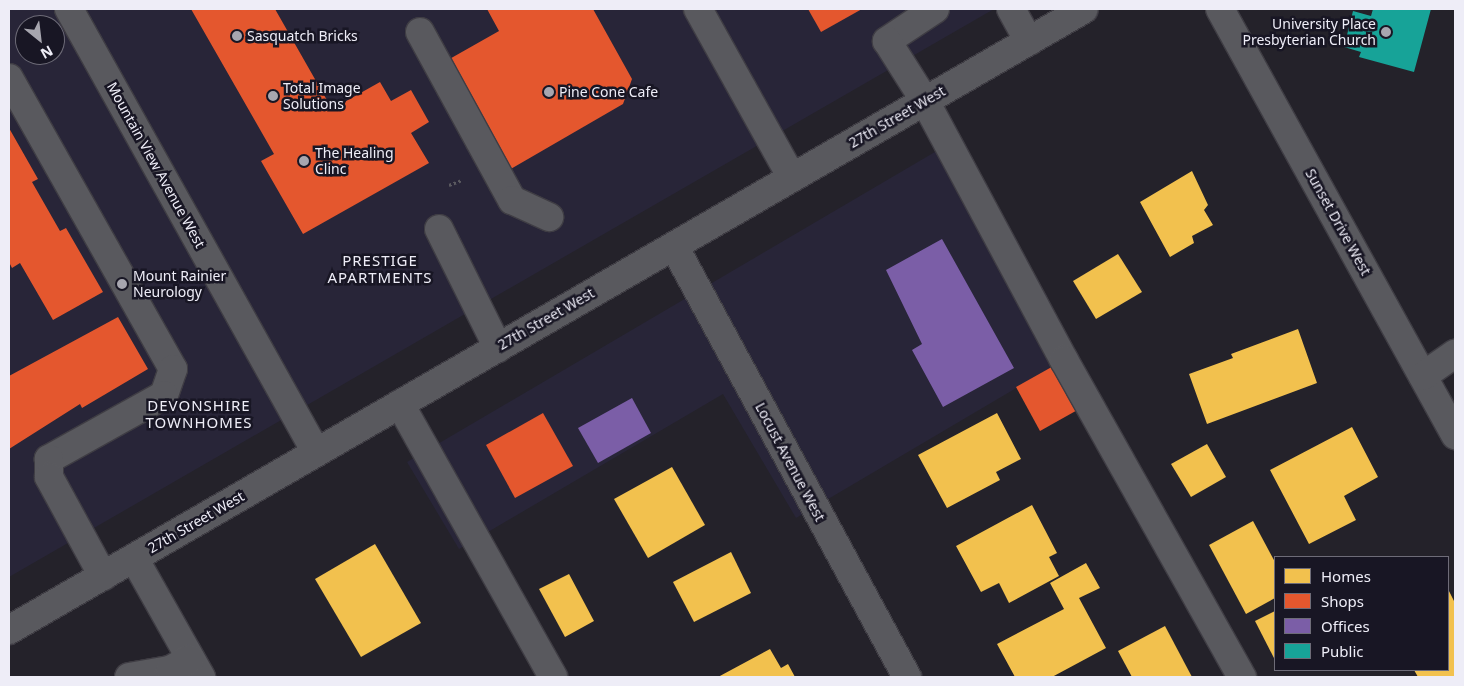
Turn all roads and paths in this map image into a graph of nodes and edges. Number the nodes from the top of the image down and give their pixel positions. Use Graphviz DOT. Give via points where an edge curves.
graph roads {
  1 [pos="69,9"];
  2 [pos="698,9"];
  3 [pos="935,9"];
  4 [pos="1011,9"];
  5 [pos="1084,9"];
  6 [pos="1220,9"];
  7 [pos="420,32"];
  8 [pos="1029,41"];
  9 [pos="9,78"];
  10 [pos="925,101"];
  11 [pos="465,178"];
  12 [pos="792,178"];
  13 [pos="449,185"];
  14 [pos="549,217"];
  15 [pos="439,229"];
  16 [pos="674,246"];
  17 [pos="498,348"];
  18 [pos="1455,354"];
  19 [pos="1423,376"];
  20 [pos="400,404"];
  21 [pos="1455,435"];
  22 [pos="316,452"];
  23 [pos="134,558"];
  24 [pos="103,576"];
  25 [pos="9,630"];
  26 [pos="195,668"];
  27 [pos="128,677"];
  28 [pos="553,677"];
  29 [pos="906,677"];
  30 [pos="1242,677"];
  1 -- 22 [label="street, Mountain View Avenue West"];
  2 -- 12 [label="street"];
  3 -- 10 [label="street" via="887,42"];
  4 -- 8 [label="street"];
  5 -- 8 [label="street, 27th Street West"];
  6 -- 19 [label="street, Sunset Drive West"];
  7 -- 14 [label="street" via="512,200"];
  8 -- 10 [label="street, 27th Street West"];
  9 -- 24 [label="street" via="173,369 164,395 49,459 49,477"];
  10 -- 12 [label="street, 27th Street West"];
  10 -- 30 [label="street" via="1064,360"];
  11 -- 13 [label="path"];
  12 -- 16 [label="street, 27th Street West"];
  15 -- 17 [label="street"];
  16 -- 17 [label="street, 27th Street West"];
  16 -- 29 [label="street, Locust Avenue West"];
  17 -- 20 [label="street, 27th Street West"];
  18 -- 19 [label="street"];
  19 -- 21 [label="street, Sunset Drive West"];
  20 -- 22 [label="street, 27th Street West"];
  20 -- 28 [label="street"];
  22 -- 23 [label="street, 27th Street West"];
  23 -- 24 [label="street, 27th Street West"];
  23 -- 26 [label="street"];
  24 -- 25 [label="street, 27th Street West"];
  26 -- 27 [label="street"];
}
